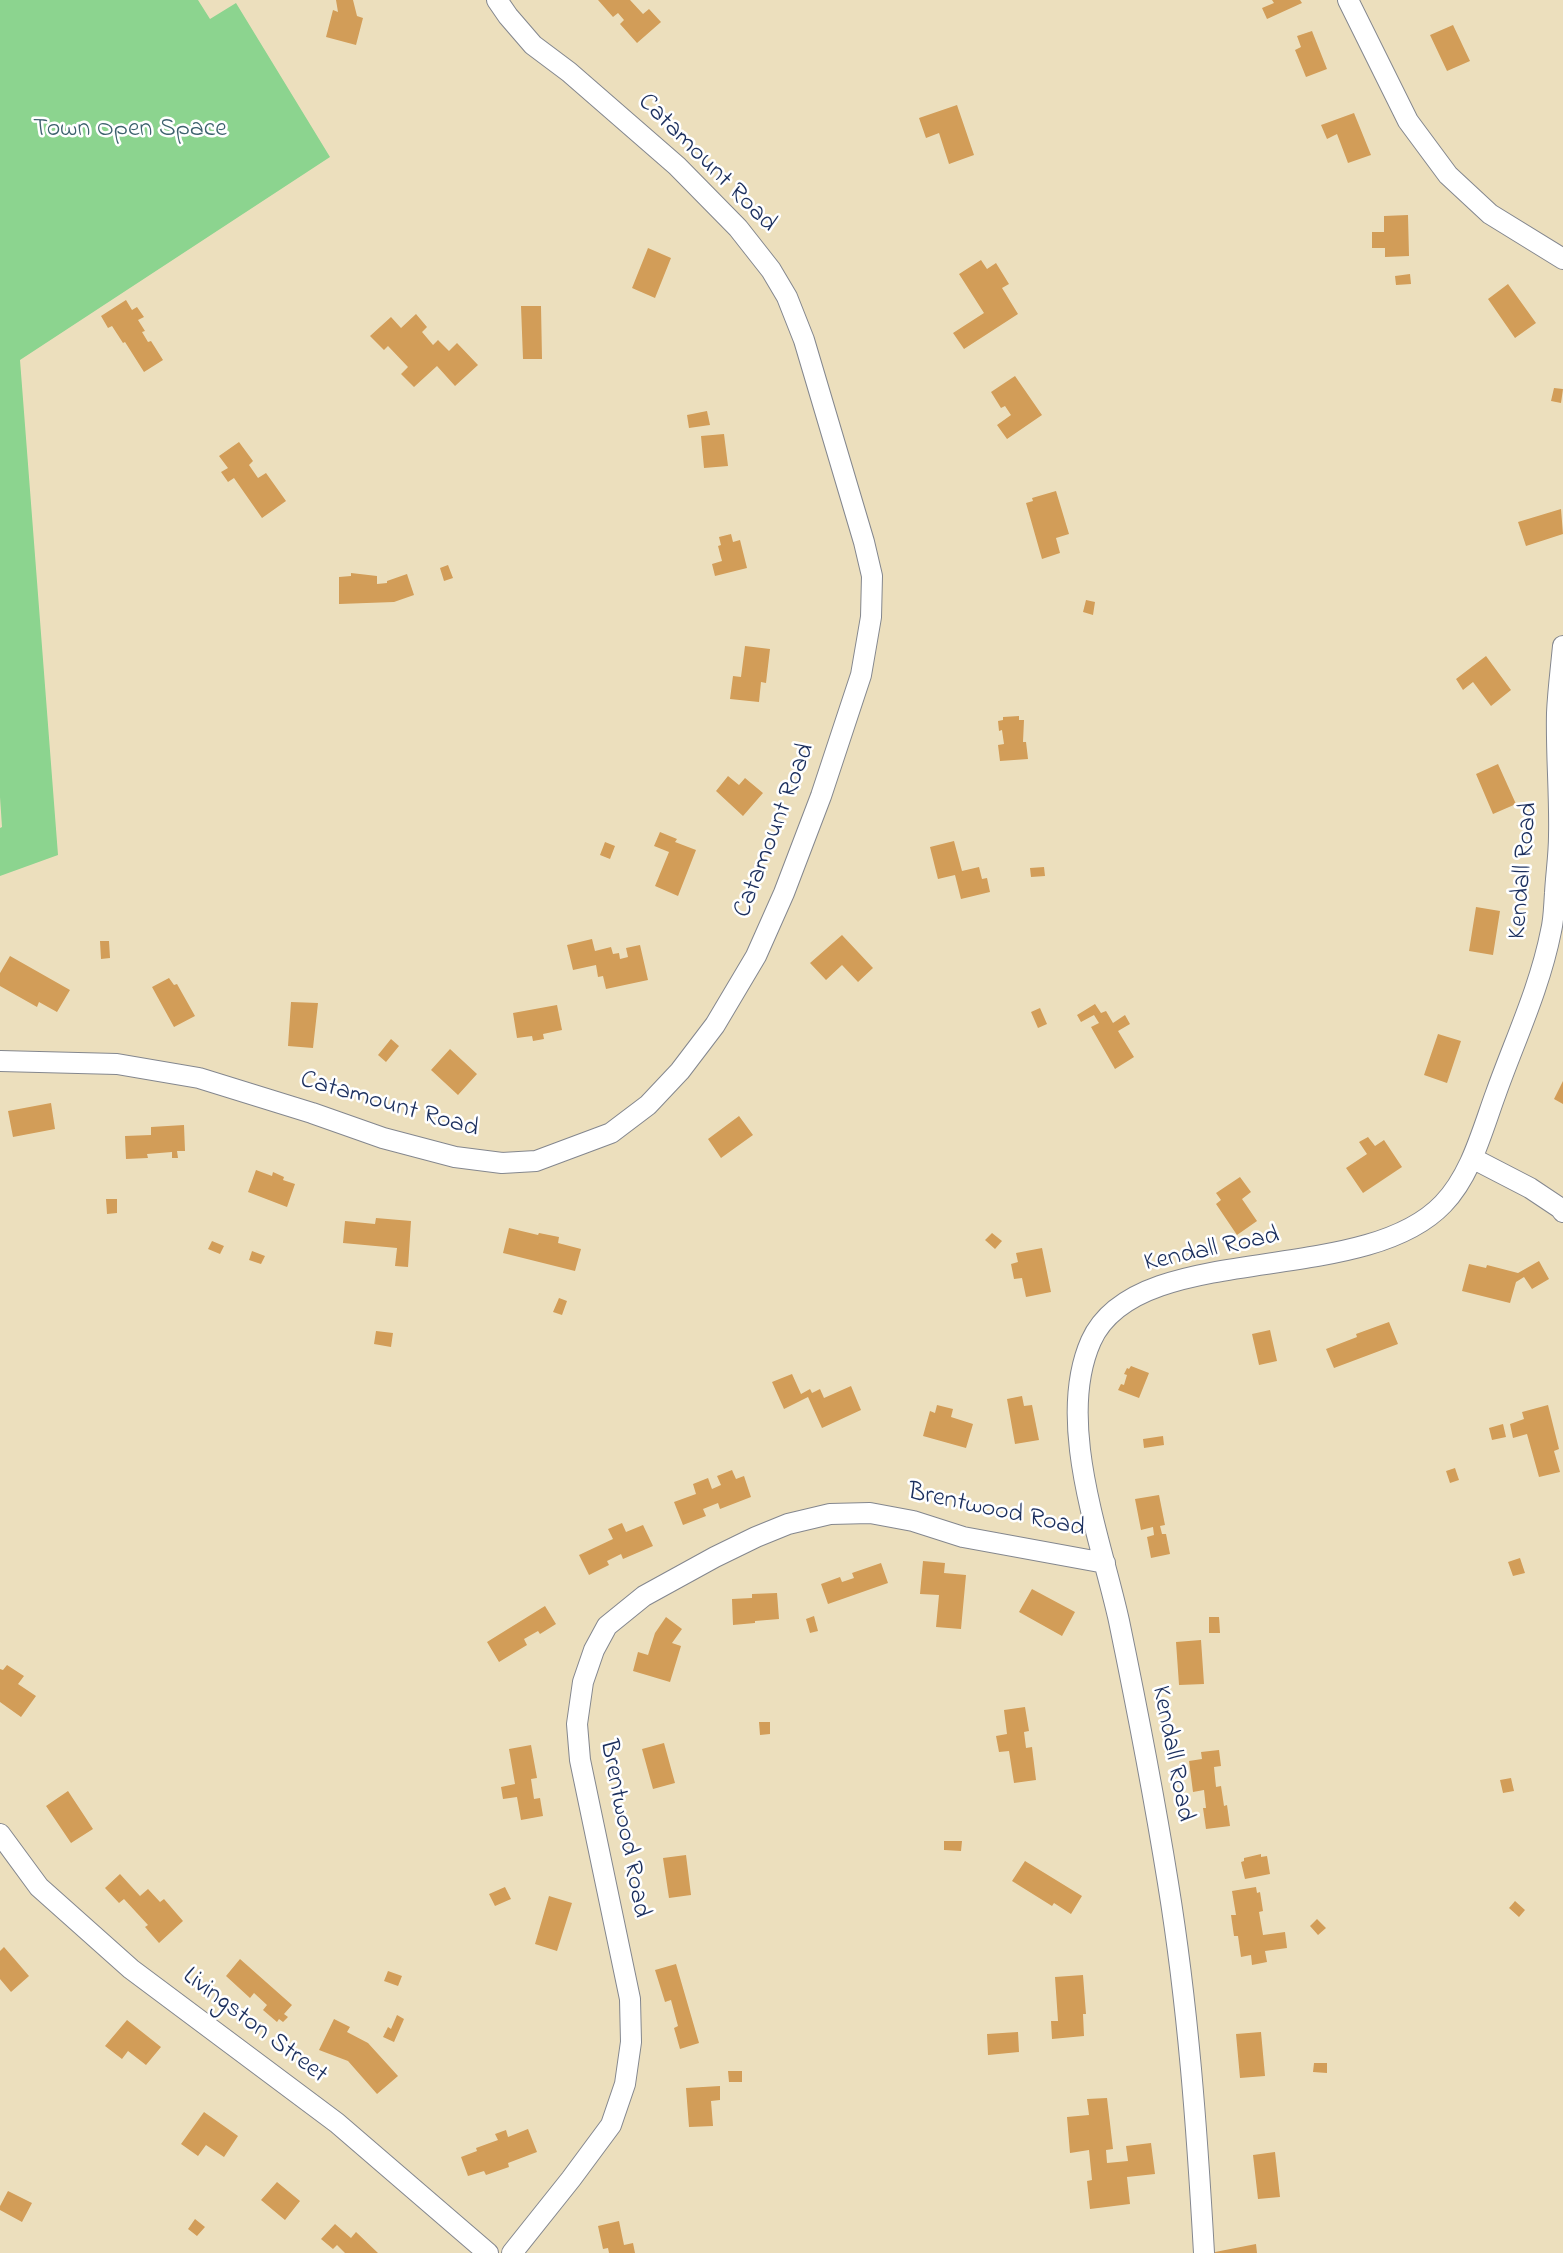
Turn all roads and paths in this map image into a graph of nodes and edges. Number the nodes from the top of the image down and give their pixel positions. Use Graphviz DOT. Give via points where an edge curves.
graph roads {
  1 [pos="497,0"];
  2 [pos="1348,0"];
  3 [pos="1563,259"];
  4 [pos="1563,646"];
  5 [pos="0,1061"];
  6 [pos="1472,1158"];
  7 [pos="1563,1212"];
  8 [pos="1105,1563"];
  9 [pos="0,1834"];
  10 [pos="488,2253"];
  11 [pos="512,2253"];
  12 [pos="1204,2253"];
  1 -- 5 [label="street, Catamount Road" via="533,45 677,166 738,228 771,270 804,340 864,542 872,576 871,617 861,675 821,796 756,956 715,1024 648,1105 611,1133 536,1161 502,1163 455,1158 199,1078 117,1064"];
  2 -- 3 [label="street" via="1408,121 1448,175 1490,214"];
  4 -- 6 [label="street, Kendall Road" via="1557,712 1559,841 1552,930 1534,991"];
  6 -- 7 [label="street" via="1530,1188"];
  6 -- 8 [label="street, Kendall Road" via="1446,1202 1401,1235 1366,1246 1175,1282 1136,1295 1112,1311 1092,1338 1081,1372 1077,1418 1084,1476"];
  8 -- 11 [label="street, Brentwood Road" via="963,1537 914,1521 870,1513 830,1514 788,1524 715,1557 644,1596 608,1626 594,1650 577,1725 580,1760 630,1999 631,2042 611,2125"];
  8 -- 12 [label="street, Kendall Road" via="1172,1907 1190,2044"];
  9 -- 10 [label="street, Livingston Street" via="39,1887 131,1969 337,2123"];
}
